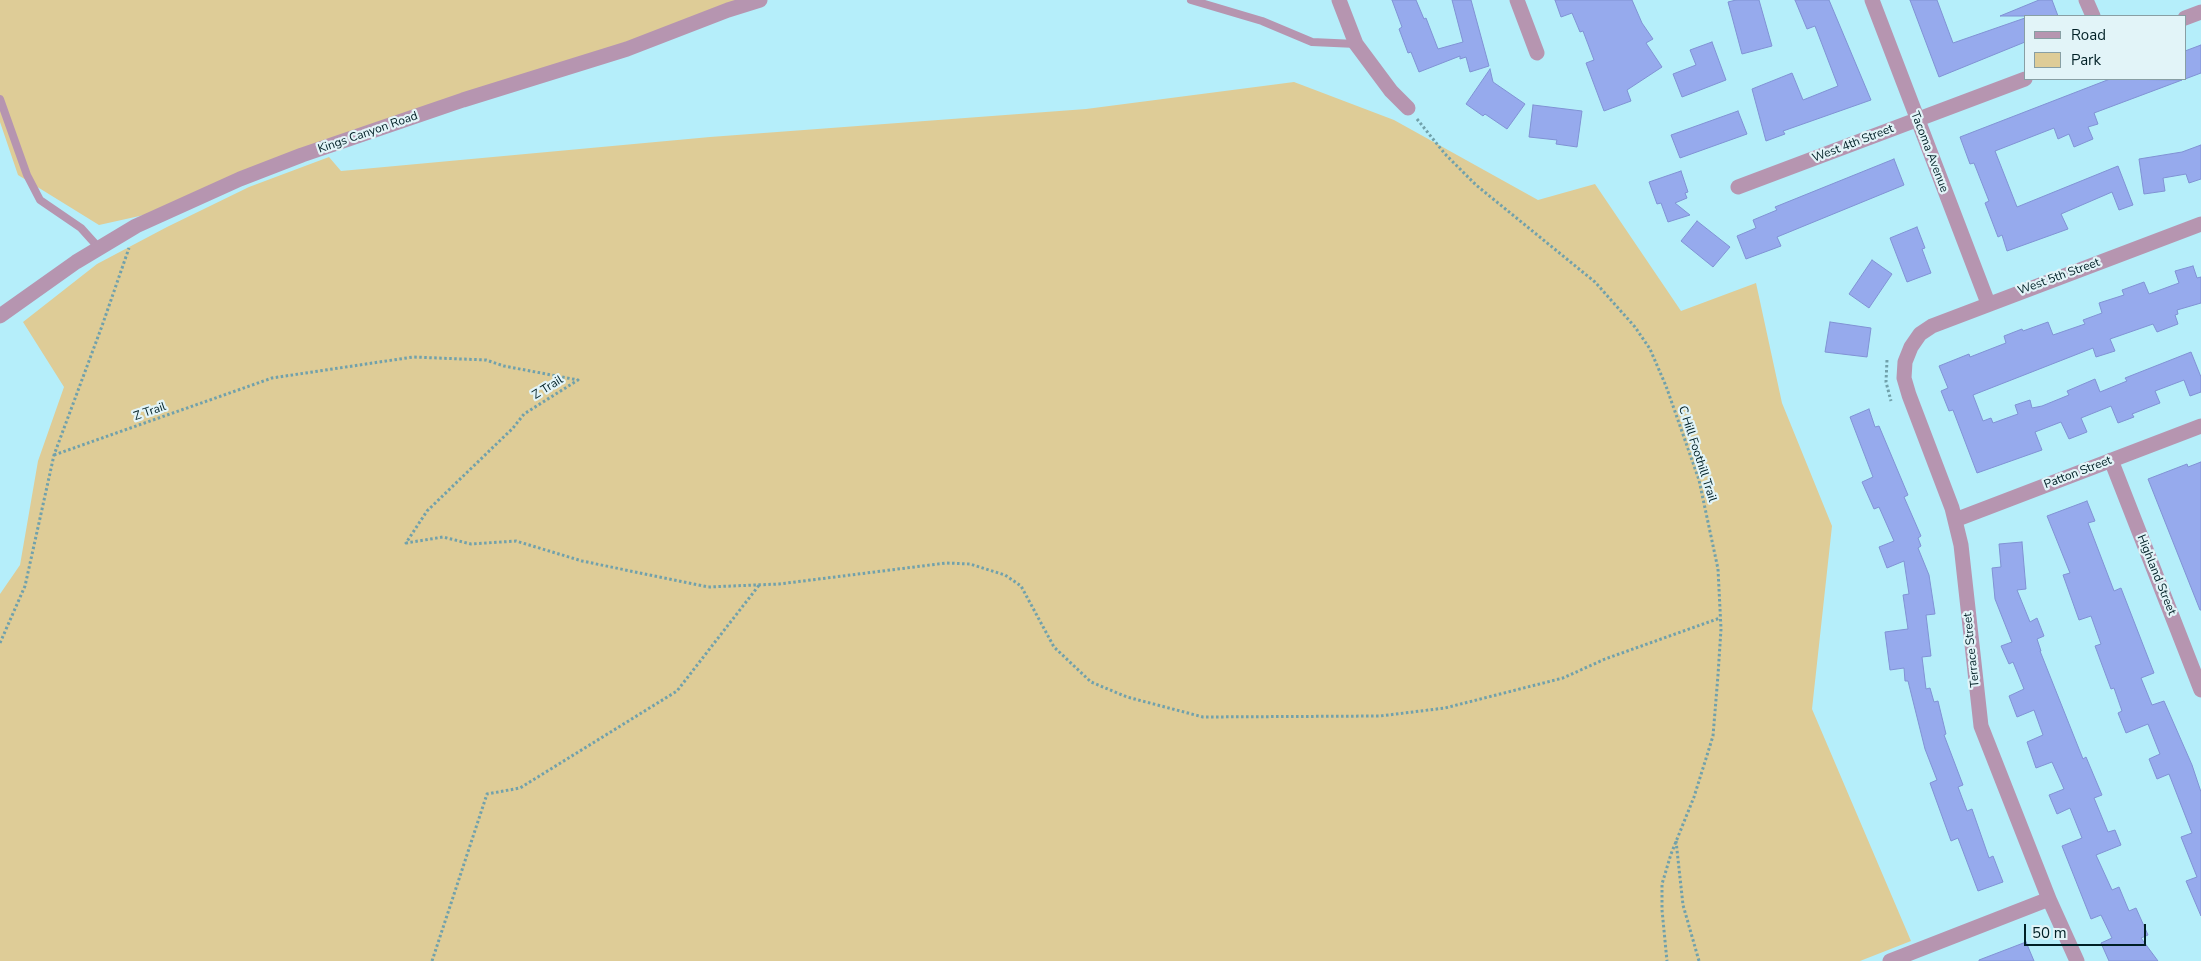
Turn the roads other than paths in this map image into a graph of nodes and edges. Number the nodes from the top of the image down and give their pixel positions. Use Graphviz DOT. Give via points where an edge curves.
graph roads {
  1 [pos="760,0"];
  2 [pos="1191,0"];
  3 [pos="1338,0"];
  4 [pos="1517,0"];
  5 [pos="1872,0"];
  6 [pos="2086,0"];
  7 [pos="2201,12"];
  8 [pos="2093,15"];
  9 [pos="2186,18"];
  10 [pos="1356,44"];
  11 [pos="1538,53"];
  12 [pos="2024,79"];
  13 [pos="0,100"];
  14 [pos="1408,108"];
  15 [pos="1917,120"];
  16 [pos="1738,187"];
  17 [pos="2201,224"];
  18 [pos="99,248"];
  19 [pos="1988,303"];
  20 [pos="0,316"];
  21 [pos="1920,334"];
  22 [pos="2201,426"];
  23 [pos="2111,460"];
  24 [pos="1955,520"];
  25 [pos="2201,690"];
  26 [pos="2049,899"];
  27 [pos="1890,961"];
  28 [pos="2078,961"];
  1 -- 18 [label="street, Kings Canyon Road" via="627,48 302,155 136,226"];
  2 -- 10 [label="lane" via="1312,42"];
  3 -- 10 [label="street"];
  4 -- 11 [label="street"];
  5 -- 15 [label="street, Tacoma Avenue"];
  6 -- 8 [label="street"];
  7 -- 9 [label="street"];
  10 -- 14 [label="street"];
  12 -- 15 [label="street, West 4th Street"];
  13 -- 18 [label="lane" via="27,175 40,200 81,228"];
  15 -- 16 [label="street, West 4th Street"];
  15 -- 19 [label="street, Tacoma Avenue"];
  17 -- 19 [label="street, West 5th Street"];
  18 -- 20 [label="street, Kings Canyon Road"];
  19 -- 21 [label="street, West 5th Street"];
  21 -- 24 [label="street, Terrace Street" via="1905,362 1904,378"];
  22 -- 23 [label="street, Patton Street"];
  23 -- 24 [label="street, Patton Street"];
  23 -- 25 [label="street, Highland Street"];
  24 -- 26 [label="street, Terrace Street" via="1961,545 1981,726"];
  26 -- 27 [label="street"];
  26 -- 28 [label="street, Terrace Street"];
}
